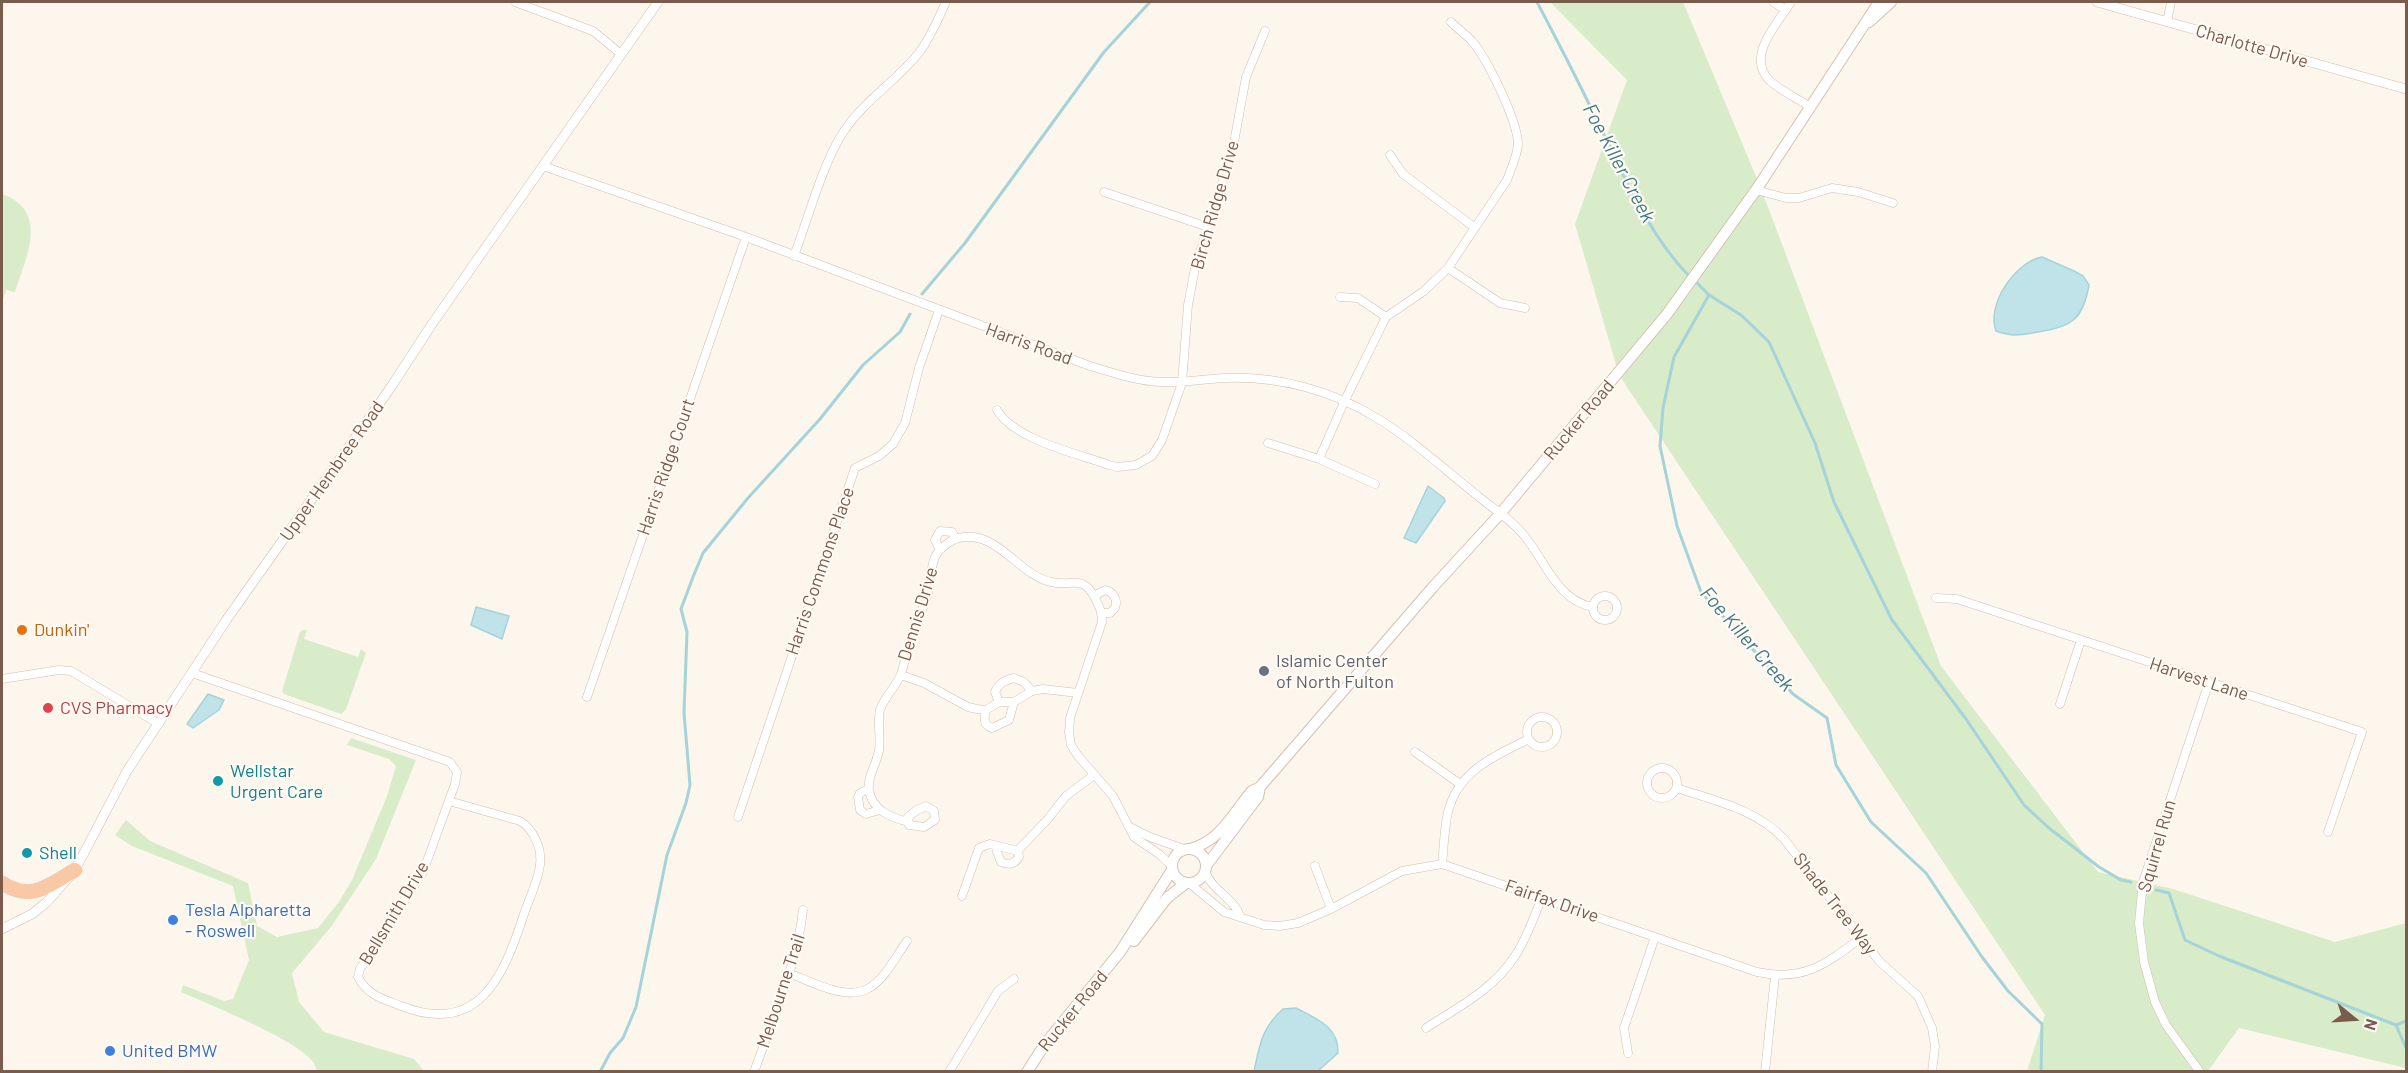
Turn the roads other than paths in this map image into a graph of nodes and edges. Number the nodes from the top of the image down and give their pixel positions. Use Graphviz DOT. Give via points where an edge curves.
graph roads {
  1 [pos="515,2"];
  2 [pos="658,2"];
  3 [pos="946,2"];
  4 [pos="1773,2"];
  5 [pos="1791,2"];
  6 [pos="1879,2"];
  7 [pos="1891,2"];
  8 [pos="2097,2"];
  9 [pos="2171,2"];
  10 [pos="1786,10"];
  11 [pos="1451,22"];
  12 [pos="2166,22"];
  13 [pos="1864,26"];
  14 [pos="1265,31"];
  15 [pos="621,54"];
  16 [pos="2406,89"];
  17 [pos="1810,107"];
  18 [pos="1390,155"];
  19 [pos="543,166"];
  20 [pos="1756,190"];
  21 [pos="1104,192"];
  22 [pos="1893,203"];
  23 [pos="1208,227"];
  24 [pos="1474,227"];
  25 [pos="746,237"];
  26 [pos="794,255"];
  27 [pos="1448,268"];
  28 [pos="1340,297"];
  29 [pos="1525,308"];
  30 [pos="939,310"];
  31 [pos="1386,317"];
  32 [pos="1182,383"];
  33 [pos="1345,400"];
  34 [pos="997,410"];
  35 [pos="1268,443"];
  36 [pos="1319,459"];
  37 [pos="1375,484"];
  38 [pos="1500,514"];
  39 [pos="956,539"];
  40 [pos="940,550"];
  41 [pos="1094,596"];
  42 [pos="1936,598"];
  43 [pos="1593,607"];
  44 [pos="1102,613"];
  45 [pos="2081,640"];
  46 [pos="192,673"];
  47 [pos="901,675"];
  48 [pos="2,679"];
  49 [pos="2210,682"];
  50 [pos="1032,691"];
  51 [pos="1078,693"];
  52 [pos="587,697"];
  53 [pos="999,702"];
  54 [pos="1014,702"];
  55 [pos="2061,704"];
  56 [pos="986,710"];
  57 [pos="159,724"];
  58 [pos="1528,739"];
  59 [pos="1415,752"];
  60 [pos="1094,775"];
  61 [pos="1460,784"];
  62 [pos="1260,787"];
  63 [pos="1677,788"];
  64 [pos="868,789"];
  65 [pos="449,801"];
  66 [pos="880,810"];
  67 [pos="738,817"];
  68 [pos="908,822"];
  69 [pos="1126,825"];
  70 [pos="2328,832"];
  71 [pos="998,846"];
  72 [pos="1187,849"];
  73 [pos="1018,851"];
  74 [pos="1442,864"];
  75 [pos="1315,866"];
  76 [pos="1172,868"];
  77 [pos="1206,869"];
  78 [pos="75,870"];
  79 [pos="2,883"];
  80 [pos="1187,883"];
  81 [pos="962,896"];
  82 [pos="1542,897"];
  83 [pos="1331,909"];
  84 [pos="803,910"];
  85 [pos="1240,916"];
  86 [pos="2,929"];
  87 [pos="1655,937"];
  88 [pos="1862,937"];
  89 [pos="907,941"];
  90 [pos="1120,952"];
  91 [pos="788,973"];
  92 [pos="1775,976"];
  93 [pos="1014,979"];
  94 [pos="1426,1028"];
  95 [pos="1628,1053"];
  96 [pos="754,1071"];
  97 [pos="949,1071"];
  98 [pos="1028,1071"];
  99 [pos="1765,1071"];
  100 [pos="1932,1071"];
  101 [pos="2200,1071"];
  1 -- 15 [label="street" via="593,31"];
  2 -- 15 [label="street, Upper Hembree Road"];
  3 -- 26 [label="street" via="920,52 843,132"];
  4 -- 10 [label="street"];
  5 -- 10 [label="street"];
  6 -- 13 [label="main road, Rucker Road"];
  7 -- 13 [label="main road, Rucker Road"];
  8 -- 12 [label="street, Charlotte Drive"];
  9 -- 12 [label="street"];
  10 -- 17 [label="street" via="1764,44 1759,57 1762,72"];
  11 -- 24 [label="street" via="1472,41 1490,69 1512,119 1518,145 1507,180"];
  12 -- 16 [label="street, Charlotte Drive"];
  13 -- 17 [label="main road, Rucker Road"];
  14 -- 23 [label="street, Birch Ridge Drive" via="1246,77 1233,148"];
  15 -- 19 [label="street, Upper Hembree Road"];
  17 -- 20 [label="main road, Rucker Road"];
  18 -- 24 [label="street" via="1402,174"];
  19 -- 25 [label="street, Harris Road"];
  19 -- 46 [label="street, Upper Hembree Road"];
  20 -- 22 [label="street" via="1799,198 1832,188"];
  20 -- 38 [label="main road, Rucker Road" via="1685,290"];
  21 -- 23 [label="street"];
  23 -- 32 [label="street, Birch Ridge Drive" via="1188,305"];
  24 -- 27 [label="street"];
  25 -- 26 [label="street, Harris Road"];
  25 -- 52 [label="street, Harris Ridge Court"];
  26 -- 30 [label="street, Harris Road"];
  27 -- 29 [label="street" via="1500,303"];
  27 -- 31 [label="street" via="1424,291"];
  28 -- 31 [label="street" via="1358,298"];
  30 -- 32 [label="street, Harris Road" via="1090,366 1135,379"];
  30 -- 67 [label="street, Harris Commons Place" via="905,423 893,444 855,468"];
  31 -- 33 [label="street"];
  32 -- 33 [label="street, Harris Road" via="1260,379 1295,384"];
  32 -- 34 [label="street, Birch Ridge Drive" via="1157,449 1144,461 1127,467 1109,465 1021,433 1007,424"];
  33 -- 36 [label="street"];
  33 -- 38 [label="street, Harris Road" via="1388,426"];
  35 -- 36 [label="street"];
  36 -- 37 [label="street"];
  38 -- 43 [label="street, Harris Road" via="1524,535 1553,579 1572,599"];
  38 -- 62 [label="main road, Rucker Road"];
  39 -- 40 [label="street, Dennis Drive"];
  39 -- 40 [label="street" via="952,532 940,531 935,540"];
  39 -- 41 [label="street" via="971,537 988,542 1043,580 1082,584"];
  40 -- 47 [label="street, Dennis Drive"];
  41 -- 44 [label="street"];
  41 -- 44 [label="street" via="1105,591 1115,598 1115,608"];
  42 -- 45 [label="street, Harvest Lane" via="1957,598"];
  44 -- 51 [label="street"];
  45 -- 49 [label="street, Harvest Lane"];
  45 -- 55 [label="street"];
  46 -- 57 [label="street, Upper Hembree Road"];
  46 -- 65 [label="street, Bellsmith Drive" via="450,762 457,772"];
  47 -- 56 [label="street" via="968,707"];
  47 -- 64 [label="street, Dennis Drive" via="880,709 879,751"];
  48 -- 57 [label="street" via="71,671"];
  49 -- 70 [label="street, Harvest Lane" via="2362,732"];
  49 -- 101 [label="street, Squirrel Run" via="2143,882 2139,923 2155,1002 2166,1025"];
  50 -- 51 [label="street"];
  50 -- 53 [label="street" via="1024,682 1005,680 995,692"];
  50 -- 54 [label="street"];
  51 -- 60 [label="street" via="1070,718 1071,745"];
  53 -- 54 [label="street"];
  53 -- 56 [label="street"];
  54 -- 56 [label="street" via="1009,720 993,728 984,720"];
  57 -- 78 [label="street, Upper Hembree Road" via="127,771"];
  58 -- 61 [label="street" via="1483,762"];
  59 -- 61 [label="street"];
  60 -- 69 [label="street" via="1113,796"];
  60 -- 73 [label="street" via="1066,796"];
  61 -- 74 [label="street" via="1448,813"];
  62 -- 72 [label="main road, Rucker Road" via="1252,791 1218,835"];
  62 -- 77 [label="main road, Rucker Road" via="1258,797"];
  63 -- 63 [label="street" via="1676,777 1669,770 1654,770 1648,778 1648,788 1657,798 1667,798"];
  63 -- 88 [label="street, Shade Tree Way" via="1751,813 1772,826"];
  64 -- 66 [label="street"];
  64 -- 66 [label="street, Dennis Drive" via="858,797 860,810 869,814"];
  65 -- 65 [label="street, Bellsmith Drive" via="423,872 358,977 375,996 418,1013 437,1015 462,1010 487,995 499,978 512,952 540,865 536,838 527,826"];
  66 -- 68 [label="street"];
  69 -- 72 [label="street"];
  69 -- 76 [label="street" via="1139,842"];
  71 -- 73 [label="street"];
  71 -- 73 [label="street" via="998,859 1008,865 1016,861"];
  71 -- 81 [label="street" via="980,848"];
  72 -- 76 [label="main road" via="1174,857"];
  72 -- 77 [label="main road" via="1202,855"];
  74 -- 82 [label="street, Fairfax Drive"];
  74 -- 83 [label="street, Fairfax Drive" via="1402,871"];
  75 -- 83 [label="street"];
  76 -- 80 [label="main road" via="1176,878"];
  76 -- 90 [label="main road, Rucker Road"];
  77 -- 80 [label="main road" via="1201,879"];
  77 -- 85 [label="street" via="1212,885 1236,905"];
  78 -- 79 [label="highway" via="36,891 20,892"];
  78 -- 86 [label="street, Upper Hembree Road" via="47,902"];
  80 -- 85 [label="street, Fairfax Drive" via="1224,912"];
  80 -- 90 [label="main road, Rucker Road" via="1167,898 1137,939"];
  82 -- 87 [label="street, Fairfax Drive"];
  82 -- 94 [label="street" via="1524,940 1504,971 1482,991"];
  83 -- 85 [label="street, Fairfax Drive" via="1280,926"];
  84 -- 91 [label="street, Melbourne Trail"];
  87 -- 92 [label="street, Fairfax Drive"];
  87 -- 95 [label="street" via="1624,1028"];
  88 -- 92 [label="street, Fairfax Drive" via="1817,969"];
  88 -- 100 [label="street, Shade Tree Way" via="1880,962 1918,996 1932,1028"];
  89 -- 91 [label="street" via="880,979 856,993 841,992"];
  90 -- 98 [label="main road, Rucker Road" via="1045,1044"];
  91 -- 96 [label="street, Melbourne Trail"];
  92 -- 99 [label="street"];
  93 -- 97 [label="street" via="998,992"];
}
